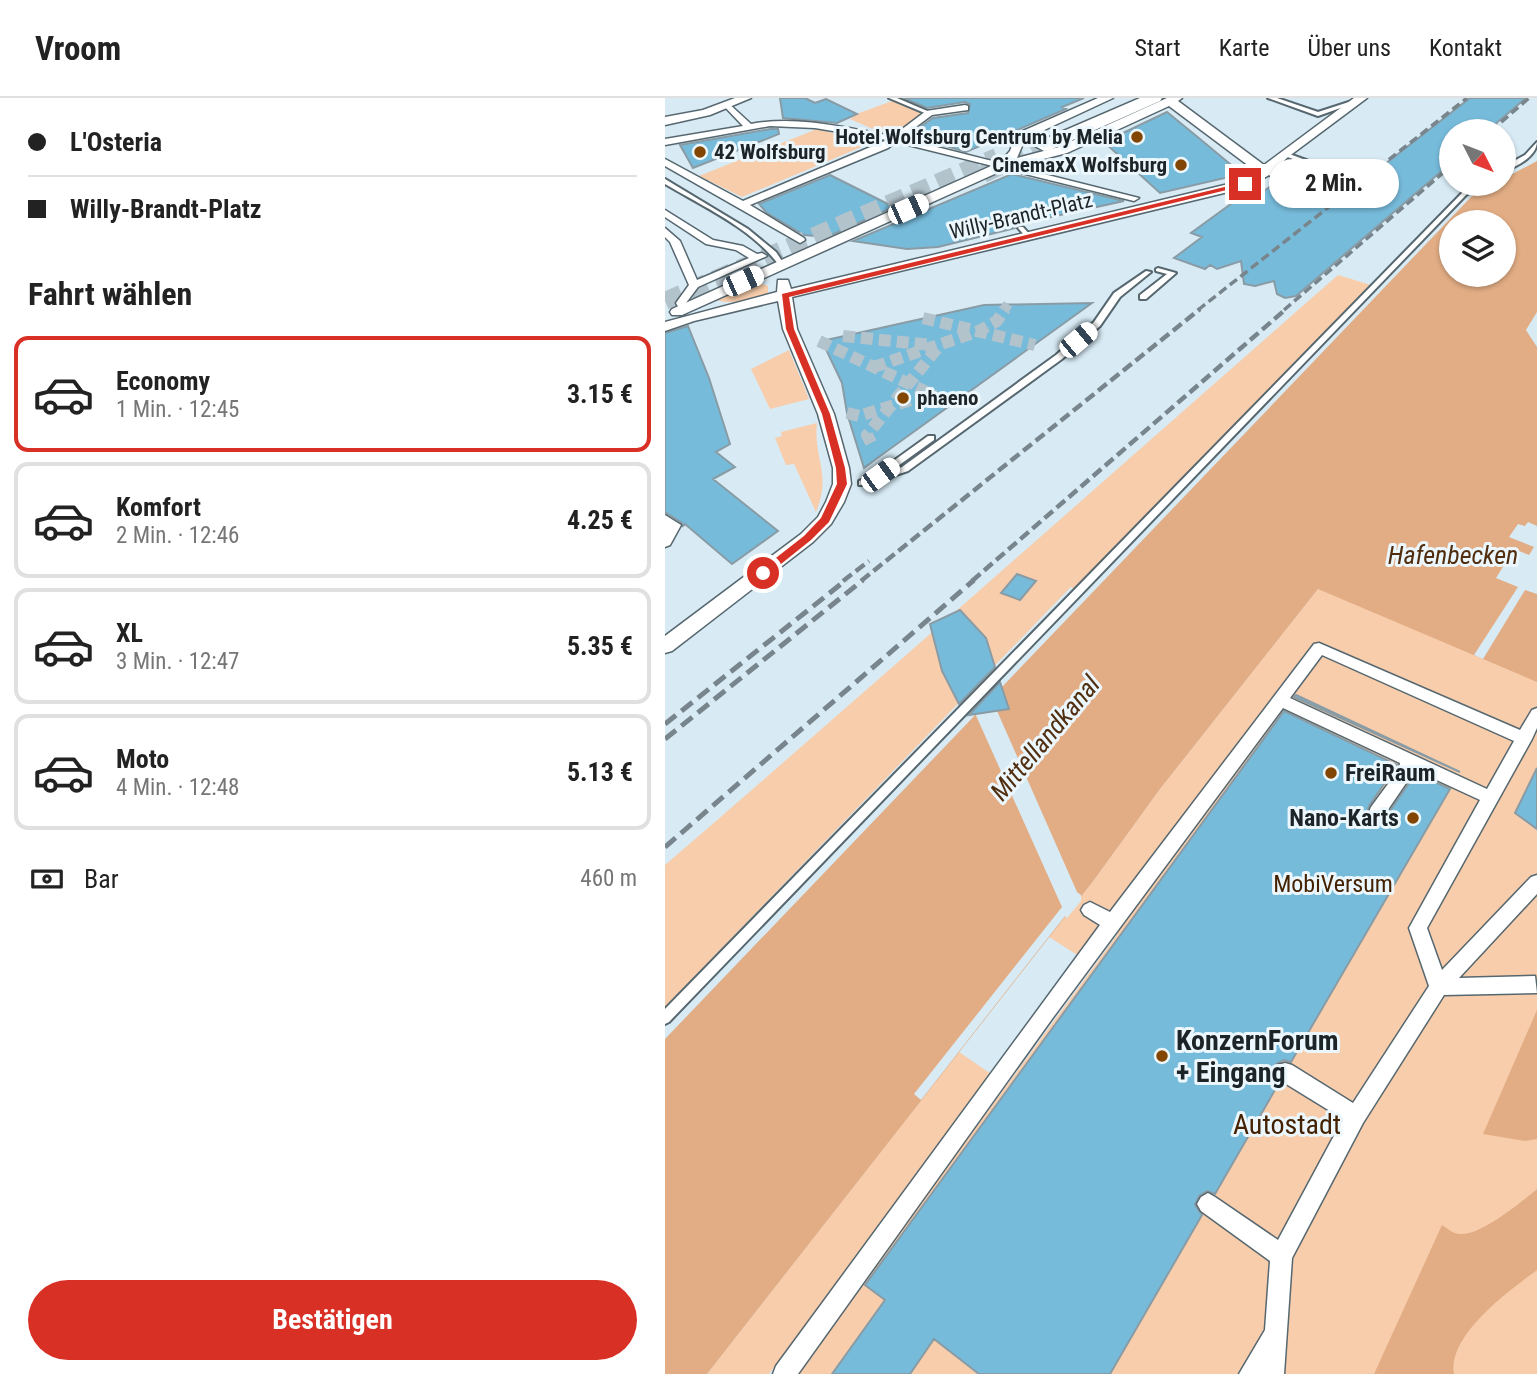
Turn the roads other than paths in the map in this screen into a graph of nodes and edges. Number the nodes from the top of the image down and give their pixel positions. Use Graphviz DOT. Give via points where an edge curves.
graph roads {
  1 [pos="745,98"];
  2 [pos="892,98"];
  3 [pos="1107,98"];
  4 [pos="1132,98"];
  5 [pos="1271,98"];
  6 [pos="1167,99"];
  7 [pos="1359,99"];
  8 [pos="727,105"];
  9 [pos="965,108"];
  10 [pos="929,113"];
  11 [pos="665,121"];
  12 [pos="749,127"];
  13 [pos="894,139"];
  14 [pos="665,142"];
  15 [pos="1537,144"];
  16 [pos="1036,148"];
  17 [pos="1284,154"];
  18 [pos="665,162"];
  19 [pos="1516,162"];
  20 [pos="1004,165"];
  21 [pos="1265,172"];
  22 [pos="665,181"];
  23 [pos="1462,196"];
  24 [pos="1134,198"];
  25 [pos="743,205"];
  26 [pos="665,213"];
  27 [pos="665,231"];
  28 [pos="800,240"];
  29 [pos="675,242"];
  30 [pos="710,242"];
  31 [pos="781,264"];
  32 [pos="1159,270"];
  33 [pos="1148,272"];
  34 [pos="694,285"];
  35 [pos="785,295"];
  36 [pos="1143,297"];
  37 [pos="690,305"];
  38 [pos="665,316"];
  39 [pos="665,327"];
  40 [pos="931,438"];
  41 [pos="862,483"];
  42 [pos="842,484"];
  43 [pos="665,519"];
  44 [pos="665,542"];
  45 [pos="665,646"];
  46 [pos="1281,700"];
  47 [pos="1537,714"];
  48 [pos="1524,739"];
  49 [pos="1408,760"];
  50 [pos="1491,798"];
  51 [pos="1377,812"];
  52 [pos="1537,882"];
  53 [pos="1090,910"];
  54 [pos="1113,923"];
  55 [pos="1535,985"];
  56 [pos="1439,987"];
  57 [pos="665,1018"];
  58 [pos="1285,1072"];
  59 [pos="1356,1116"];
  60 [pos="1208,1204"];
  61 [pos="1281,1256"];
  62 [pos="1276,1334"];
  63 [pos="784,1374"];
  64 [pos="1250,1374"];
  65 [pos="1273,1374"];
  1 -- 8 [label="street"];
  2 -- 10 [label="lane"];
  3 -- 16 [label="street" via="1020,137"];
  4 -- 16 [label="main road"];
  5 -- 7 [label="lane" via="1318,114"];
  6 -- 16 [label="main road"];
  6 -- 16 [label="street" via="1089,142"];
  6 -- 21 [label="street"];
  7 -- 17 [label="street, Willy-Brandt-Platz"];
  8 -- 11 [label="street"];
  8 -- 12 [label="street"];
  9 -- 10 [label="street"];
  10 -- 13 [label="street"];
  12 -- 13 [label="street" via="815,125"];
  12 -- 14 [label="street"];
  13 -- 20 [label="street"];
  13 -- 25 [label="street"];
  15 -- 19 [label="lane"];
  16 -- 20 [label="street"];
  16 -- 20 [label="street"];
  17 -- 21 [label="street, Willy-Brandt-Platz"];
  17 -- 21 [label="lane" via="1312,164 1314,171 1292,179"];
  18 -- 25 [label="street"];
  20 -- 24 [label="street"];
  20 -- 31 [label="street" via="977,183"];
  21 -- 35 [label="street, Willy-Brandt-Platz" via="1245,184 1024,232"];
  22 -- 31 [label="lane" via="759,242"];
  23 -- 57 [label="lane"];
  25 -- 28 [label="street"];
  26 -- 30 [label="street"];
  27 -- 29 [label="street"];
  29 -- 30 [label="street"];
  29 -- 34 [label="street"];
  30 -- 34 [label="street" via="759,257"];
  31 -- 35 [label="street"];
  31 -- 37 [label="street"];
  32 -- 36 [label="lane" via="1173,274"];
  33 -- 41 [label="lane" via="1117,295 1097,324 1059,357 905,469"];
  34 -- 37 [label="street" via="681,303"];
  35 -- 37 [label="street" via="740,304"];
  35 -- 39 [label="street"];
  35 -- 42 [label="street" via="790,329 826,414"];
  37 -- 38 [label="street"];
  40 -- 41 [label="lane"];
  41 -- 42 [label="lane"];
  42 -- 45 [label="street" via="825,520 807,538"];
  43 -- 44 [label="street" via="674,525"];
  46 -- 48 [label="street" via="1319,648"];
  46 -- 49 [label="street"];
  46 -- 54 [label="street"];
  47 -- 48 [label="street"];
  48 -- 50 [label="street"];
  49 -- 50 [label="street"];
  49 -- 51 [label="street" via="1407,771"];
  50 -- 56 [label="street" via="1417,928"];
  52 -- 56 [label="street"];
  53 -- 54 [label="street"];
  54 -- 63 [label="street" via="1096,955 1011,1072"];
  55 -- 56 [label="street"];
  56 -- 59 [label="street"];
  58 -- 59 [label="street"];
  59 -- 61 [label="street"];
  60 -- 61 [label="street"];
  61 -- 62 [label="street"];
  62 -- 64 [label="street"];
  62 -- 65 [label="street"];
}
